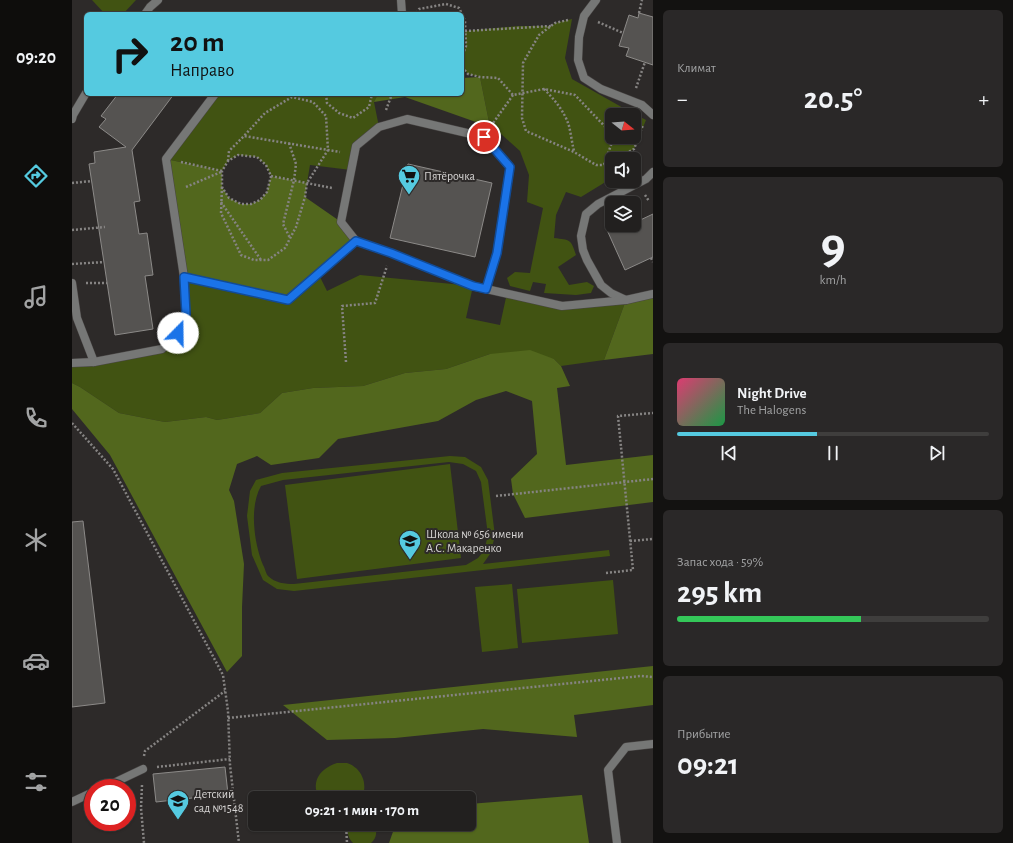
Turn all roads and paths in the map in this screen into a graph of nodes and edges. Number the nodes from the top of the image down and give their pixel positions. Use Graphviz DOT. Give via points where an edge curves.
graph roads {
  1 [pos="158,0"];
  2 [pos="400,0"];
  3 [pos="596,0"];
  4 [pos="642,0"];
  5 [pos="419,9"];
  6 [pos="146,12"];
  7 [pos="402,12"];
  8 [pos="461,12"];
  9 [pos="639,13"];
  10 [pos="584,16"];
  11 [pos="464,19"];
  12 [pos="552,26"];
  13 [pos="466,31"];
  14 [pos="623,33"];
  15 [pos="464,50"];
  16 [pos="645,62"];
  17 [pos="464,69"];
  18 [pos="544,89"];
  19 [pos="522,94"];
  20 [pos="84,96"];
  21 [pos="213,96"];
  22 [pos="293,96"];
  23 [pos="326,96"];
  24 [pos="372,96"];
  25 [pos="513,96"];
  26 [pos="632,101"];
  27 [pos="653,115"];
  28 [pos="72,119"];
  29 [pos="490,127"];
  30 [pos="605,127"];
  31 [pos="244,136"];
  32 [pos="289,143"];
  33 [pos="611,144"];
  34 [pos="328,150"];
  35 [pos="574,152"];
  36 [pos="628,152"];
  37 [pos="354,154"];
  38 [pos="166,159"];
  39 [pos="228,161"];
  40 [pos="604,165"];
  41 [pos="222,171"];
  42 [pos="653,172"];
  43 [pos="270,176"];
  44 [pos="294,180"];
  45 [pos="92,181"];
  46 [pos="72,183"];
  47 [pos="308,183"];
  48 [pos="222,187"];
  49 [pos="347,192"];
  50 [pos="171,193"];
  51 [pos="221,202"];
  52 [pos="105,227"];
  53 [pos="72,230"];
  54 [pos="290,238"];
  55 [pos="356,241"];
  56 [pos="391,253"];
  57 [pos="651,258"];
  58 [pos="262,260"];
  59 [pos="104,262"];
  60 [pos="653,262"];
  61 [pos="72,264"];
  62 [pos="184,277"];
  63 [pos="107,283"];
  64 [pos="72,284"];
  65 [pos="486,289"];
  66 [pos="653,294"];
  67 [pos="626,300"];
  68 [pos="94,362"];
  69 [pos="346,362"];
  70 [pos="72,363"];
  71 [pos="653,413"];
  72 [pos="72,423"];
  73 [pos="653,479"];
  74 [pos="624,482"];
  75 [pos="496,496"];
  76 [pos="653,539"];
  77 [pos="630,541"];
  78 [pos="606,573"];
  79 [pos="653,677"];
  80 [pos="225,691"];
  81 [pos="228,718"];
  82 [pos="653,744"];
  83 [pos="230,759"];
  84 [pos="143,769"];
  85 [pos="121,779"];
  86 [pos="84,796"];
  87 [pos="72,802"];
  88 [pos="346,831"];
  89 [pos="144,843"];
  90 [pos="239,843"];
  91 [pos="347,843"];
  92 [pos="617,843"];
  1 -- 6 [label="lane"];
  2 -- 7 [label="lane"];
  3 -- 10 [label="lane"];
  4 -- 9 [label="path"];
  5 -- 8 [label="path" via="446,4 459,8"];
  10 -- 12 [label="path"];
  10 -- 14 [label="path"];
  10 -- 26 [label="lane" via="579,37 578,60 584,78 601,89"];
  11 -- 13 [label="path"];
  12 -- 13 [label="path"];
  12 -- 19 [label="path" via="539,34 523,63"];
  13 -- 15 [label="path"];
  16 -- 26 [label="path"];
  17 -- 25 [label="path" via="468,74 498,78"];
  18 -- 19 [label="path"];
  18 -- 30 [label="path" via="575,95"];
  18 -- 35 [label="path" via="554,99 569,126"];
  19 -- 25 [label="path"];
  19 -- 35 [label="path" via="522,118 526,131"];
  20 -- 28 [label="lane"];
  21 -- 38 [label="lane"];
  22 -- 31 [label="path" via="265,113"];
  22 -- 34 [label="path" via="313,102 326,116"];
  23 -- 24 [label="path" via="327,103 339,113 353,118 369,107"];
  25 -- 29 [label="path"];
  26 -- 27 [label="lane" via="642,105"];
  27 -- 36 [label="path" via="646,120 634,149"];
  31 -- 32 [label="path"];
  31 -- 39 [label="path" via="229,151"];
  32 -- 34 [label="path"];
  32 -- 44 [label="path" via="296,164"];
  33 -- 40 [label="path"];
  34 -- 37 [label="path"];
  34 -- 47 [label="path"];
  35 -- 40 [label="path" via="596,165"];
  37 -- 49 [label="lane"];
  37 -- 65 [label="lane" via="356,146 379,127 407,119 484,137 510,167 497,253"];
  38 -- 41 [label="path"];
  38 -- 50 [label="lane"];
  39 -- 41 [label="path"];
  39 -- 43 [label="path" via="238,155 257,157 266,165"];
  41 -- 48 [label="path"];
  41 -- 50 [label="path"];
  42 -- 67 [label="lane" via="598,204 586,214 581,236 587,260 601,285"];
  43 -- 44 [label="path"];
  43 -- 48 [label="path" via="267,192 252,204 241,204 229,198"];
  44 -- 47 [label="path"];
  44 -- 54 [label="path" via="283,224"];
  45 -- 46 [label="path"];
  47 -- 49 [label="path"];
  47 -- 54 [label="path" via="296,227"];
  48 -- 51 [label="path"];
  49 -- 55 [label="lane" via="341,222"];
  50 -- 62 [label="lane"];
  51 -- 58 [label="path"];
  51 -- 58 [label="path" via="221,213 241,255"];
  52 -- 53 [label="path"];
  54 -- 58 [label="path" via="285,248 268,260"];
  55 -- 56 [label="lane"];
  55 -- 62 [label="lane" via="288,300"];
  56 -- 65 [label="lane"];
  56 -- 69 [label="path" via="375,303 342,306"];
  57 -- 60 [label="path"];
  59 -- 61 [label="path"];
  62 -- 68 [label="lane" via="186,314 178,333 162,349"];
  63 -- 64 [label="path"];
  64 -- 68 [label="lane" via="77,318"];
  65 -- 67 [label="lane" via="562,306"];
  66 -- 67 [label="lane"];
  68 -- 70 [label="lane"];
  71 -- 74 [label="path" via="618,416"];
  72 -- 80 [label="path" via="113,469 223,675"];
  73 -- 74 [label="path"];
  74 -- 75 [label="path"];
  74 -- 77 [label="path"];
  76 -- 77 [label="path"];
  77 -- 78 [label="path" via="633,570"];
  79 -- 81 [label="path" via="641,676"];
  80 -- 81 [label="path"];
  80 -- 84 [label="path" via="145,751"];
  81 -- 83 [label="path"];
  82 -- 92 [label="lane" via="626,747 608,770"];
  83 -- 84 [label="path"];
  83 -- 90 [label="path"];
  84 -- 85 [label="lane"];
  84 -- 89 [label="path" via="141,808"];
  86 -- 87 [label="lane"];
  88 -- 91 [label="path"];
}
